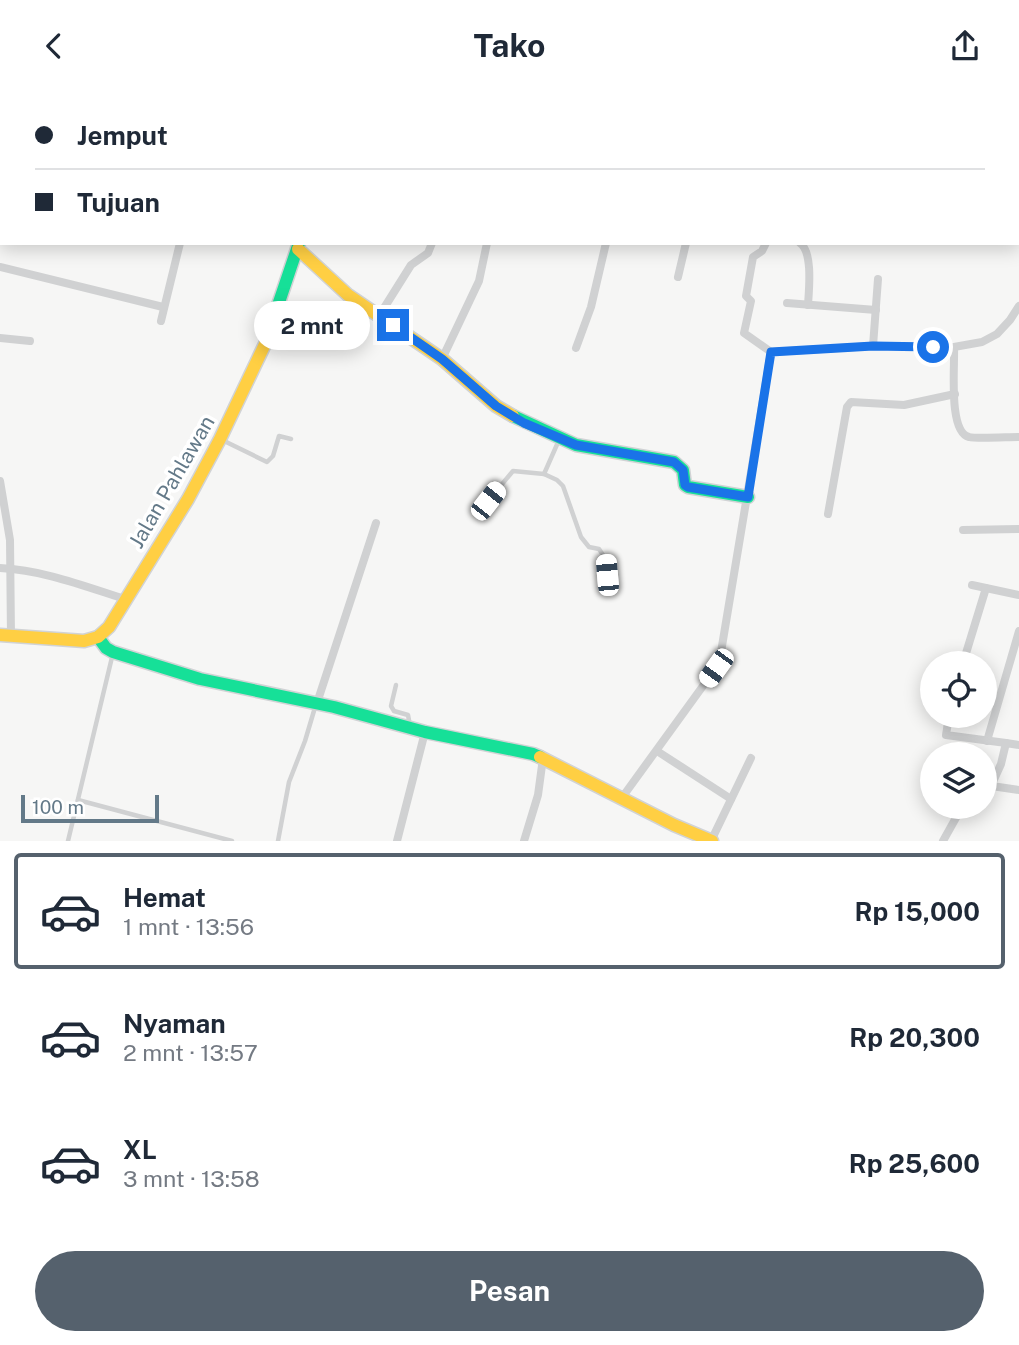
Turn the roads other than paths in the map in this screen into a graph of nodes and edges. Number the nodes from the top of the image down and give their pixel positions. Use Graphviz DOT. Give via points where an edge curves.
graph roads {
  1 [pos="180,245"];
  2 [pos="431,245"];
  3 [pos="487,245"];
  4 [pos="606,245"];
  5 [pos="686,245"];
  6 [pos="765,245"];
  7 [pos="802,245"];
  8 [pos="299,246"];
  9 [pos="0,267"];
  10 [pos="678,277"];
  11 [pos="878,279"];
  12 [pos="787,303"];
  13 [pos="808,305"];
  14 [pos="1019,306"];
  15 [pos="163,307"];
  16 [pos="876,310"];
  17 [pos="379,316"];
  18 [pos="161,321"];
  19 [pos="0,338"];
  20 [pos="30,341"];
  21 [pos="873,346"];
  22 [pos="576,348"];
  23 [pos="954,348"];
  24 [pos="771,352"];
  25 [pos="442,359"];
  26 [pos="955,394"];
  27 [pos="1019,437"];
  28 [pos="220,439"];
  29 [pos="290,439"];
  30 [pos="559,440"];
  31 [pos="544,474"];
  32 [pos="0,481"];
  33 [pos="748,497"];
  34 [pos="488,501"];
  35 [pos="828,514"];
  36 [pos="376,523"];
  37 [pos="1019,529"];
  38 [pos="962,530"];
  39 [pos="0,568"];
  40 [pos="12,569"];
  41 [pos="972,585"];
  42 [pos="986,588"];
  43 [pos="608,591"];
  44 [pos="1019,595"];
  45 [pos="125,599"];
  46 [pos="1019,631"];
  47 [pos="6,636"];
  48 [pos="98,637"];
  49 [pos="967,651"];
  50 [pos="113,652"];
  51 [pos="396,685"];
  52 [pos="317,703"];
  53 [pos="410,727"];
  54 [pos="947,728"];
  55 [pos="425,731"];
  56 [pos="987,741"];
  57 [pos="1006,743"];
  58 [pos="1019,745"];
  59 [pos="657,751"];
  60 [pos="543,758"];
  61 [pos="751,758"];
  62 [pos="997,771"];
  63 [pos="997,787"];
  64 [pos="1019,790"];
  65 [pos="621,799"];
  66 [pos="731,799"];
  67 [pos="78,800"];
  68 [pos="955,819"];
  69 [pos="68,841"];
  70 [pos="232,841"];
  71 [pos="278,841"];
  72 [pos="397,841"];
  73 [pos="524,841"];
  74 [pos="711,841"];
  75 [pos="943,841"];
  1 -- 15 [label="street"];
  2 -- 17 [label="street" via="428,253 414,260"];
  3 -- 25 [label="street" via="479,281"];
  4 -- 22 [label="street"];
  5 -- 10 [label="street"];
  6 -- 24 [label="street" via="753,257 744,334"];
  7 -- 13 [label="street" via="807,251"];
  8 -- 17 [label="street" via="348,295"];
  8 -- 28 [label="street, Jalan Pahlawan" via="266,342"];
  9 -- 15 [label="street"];
  11 -- 16 [label="street"];
  12 -- 13 [label="street"];
  13 -- 16 [label="street"];
  14 -- 23 [label="street" via="997,334"];
  15 -- 18 [label="street"];
  16 -- 21 [label="street"];
  17 -- 25 [label="street"];
  19 -- 20 [label="street"];
  21 -- 23 [label="street"];
  21 -- 24 [label="street"];
  23 -- 26 [label="street"];
  24 -- 33 [label="street"];
  25 -- 30 [label="street" via="496,406"];
  26 -- 27 [label="street" via="955,418 965,436"];
  26 -- 35 [label="street" via="904,405 850,402"];
  28 -- 29 [label="lane" via="267,462 279,436"];
  28 -- 45 [label="street, Jalan Pahlawan"];
  30 -- 31 [label="lane"];
  30 -- 33 [label="street" via="663,459 680,465 688,487"];
  31 -- 34 [label="lane" via="513,471"];
  31 -- 43 [label="lane" via="563,486 583,541 603,553"];
  32 -- 40 [label="street"];
  33 -- 59 [label="street" via="720,658"];
  36 -- 52 [label="street"];
  37 -- 38 [label="street"];
  39 -- 40 [label="street"];
  40 -- 45 [label="street" via="60,578"];
  40 -- 47 [label="street"];
  41 -- 42 [label="street"];
  42 -- 44 [label="street"];
  42 -- 49 [label="street"];
  45 -- 48 [label="street, Jalan Pahlawan"];
  46 -- 56 [label="street"];
  47 -- 48 [label="street" via="84,641"];
  48 -- 50 [label="street"];
  50 -- 52 [label="street" via="190,676"];
  50 -- 67 [label="lane"];
  51 -- 53 [label="lane" via="391,706 408,715"];
  52 -- 53 [label="street"];
  52 -- 71 [label="lane" via="289,782"];
  53 -- 55 [label="street"];
  54 -- 56 [label="street" via="946,735"];
  55 -- 60 [label="street"];
  55 -- 72 [label="street"];
  56 -- 57 [label="street"];
  57 -- 58 [label="street"];
  57 -- 62 [label="street"];
  59 -- 65 [label="street"];
  59 -- 66 [label="street"];
  60 -- 65 [label="street"];
  60 -- 73 [label="street"];
  61 -- 66 [label="street"];
  63 -- 64 [label="street"];
  65 -- 74 [label="street"];
  66 -- 74 [label="street"];
  67 -- 69 [label="lane"];
  67 -- 70 [label="lane"];
  68 -- 75 [label="street"];
}
